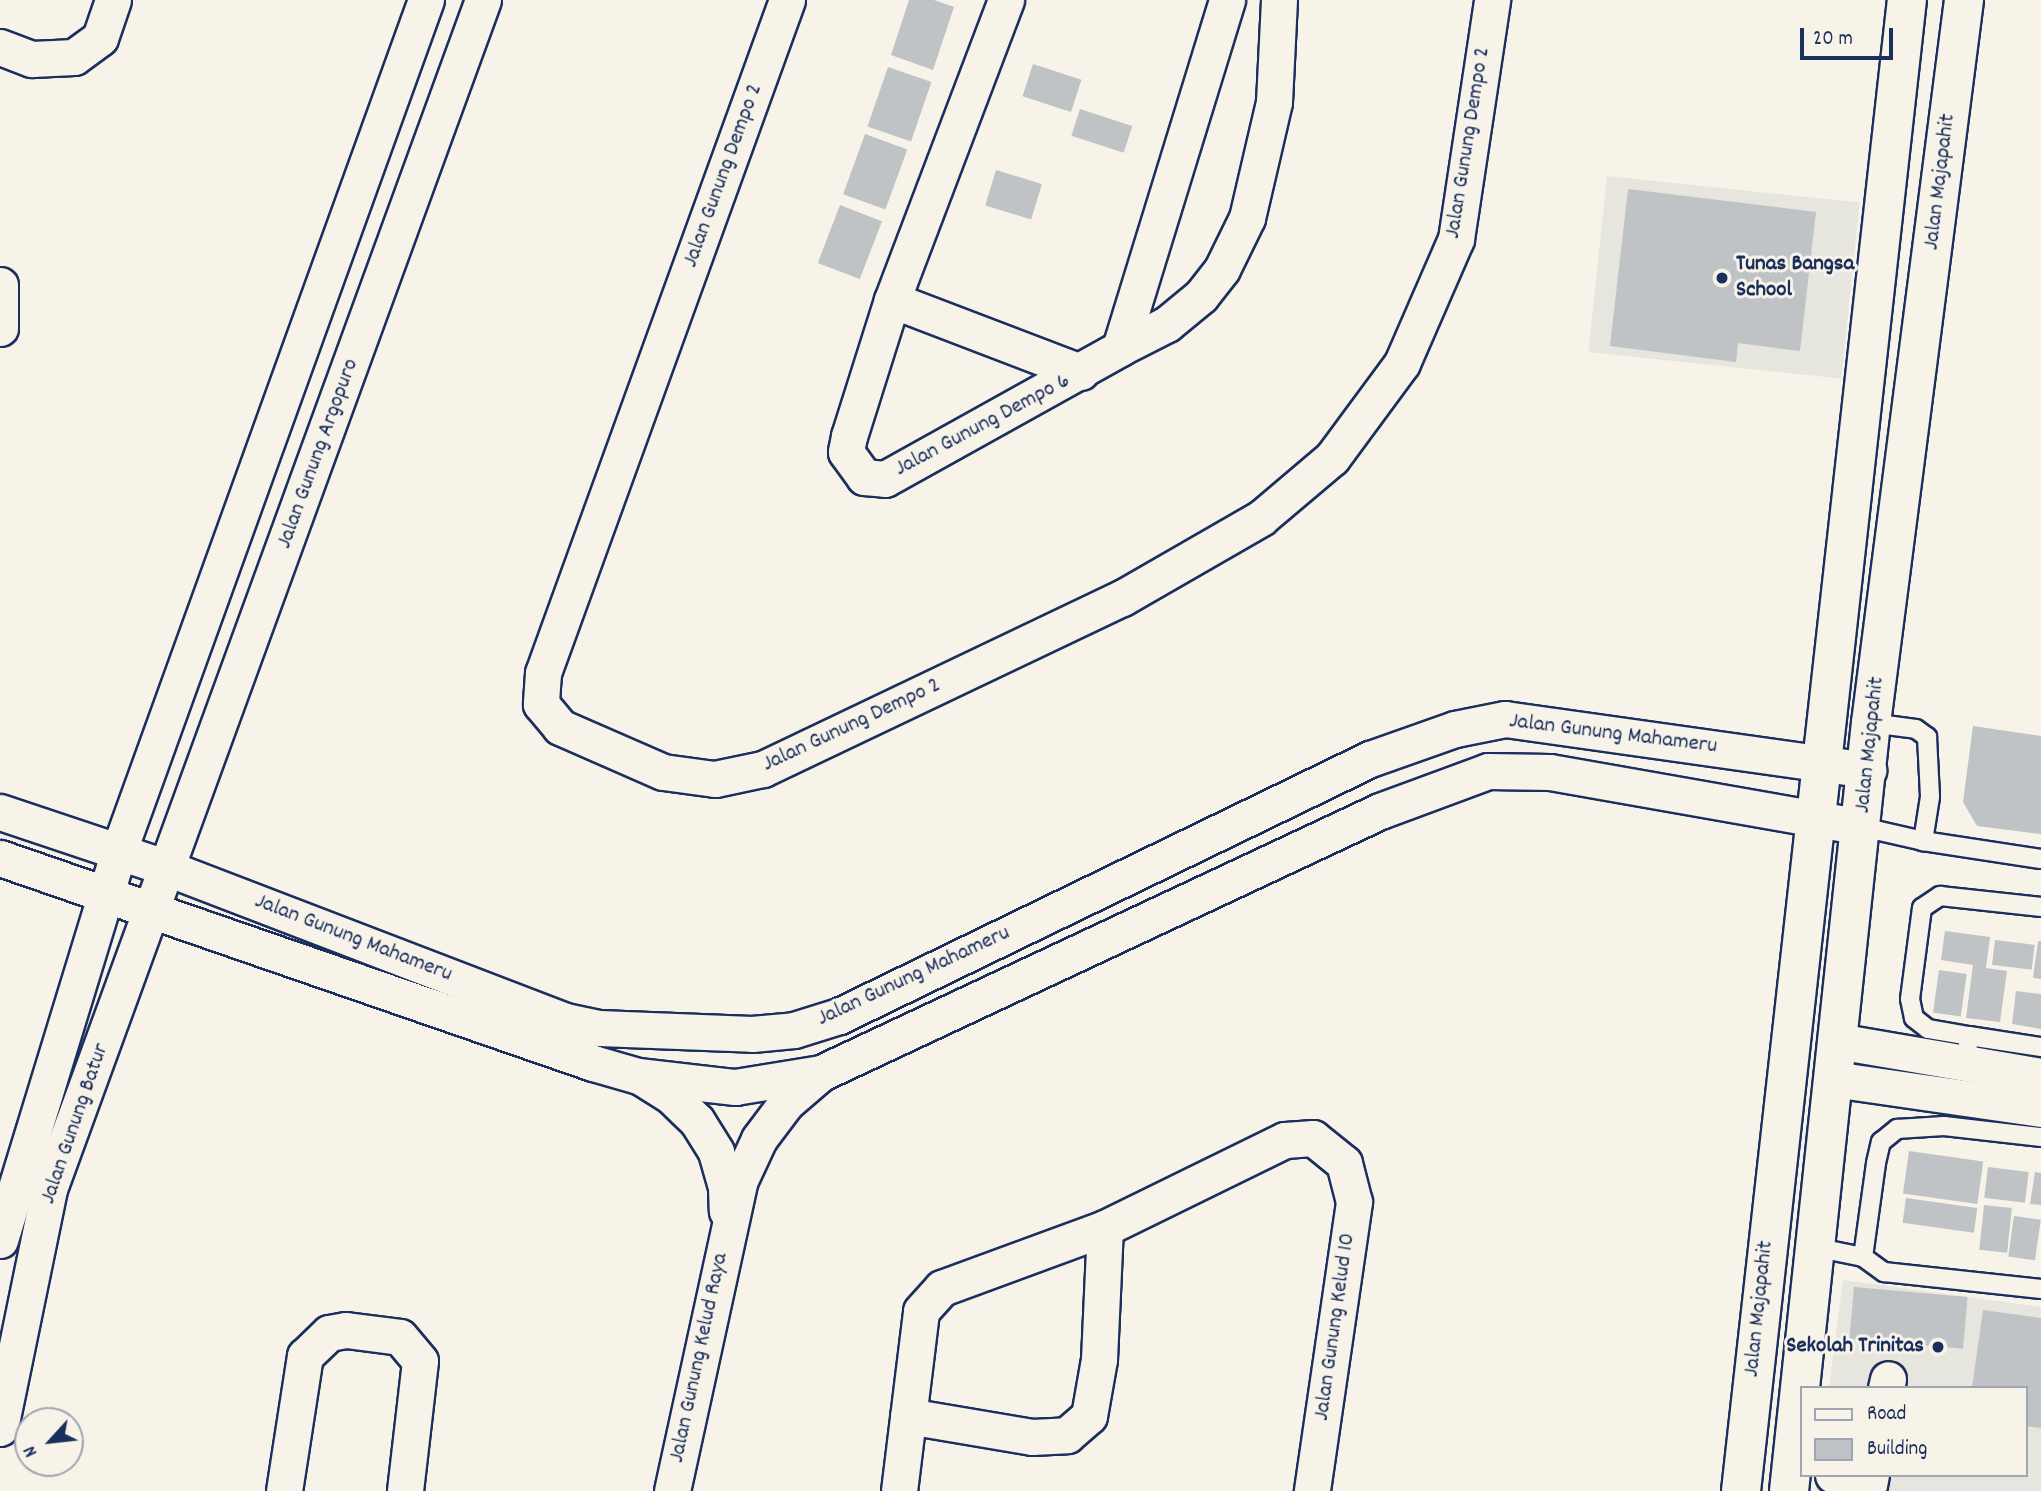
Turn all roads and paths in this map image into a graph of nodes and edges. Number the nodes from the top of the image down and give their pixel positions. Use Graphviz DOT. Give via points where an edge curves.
graph roads {
  1 [pos="113,0"];
  2 [pos="426,0"];
  3 [pos="483,0"];
  4 [pos="788,0"];
  5 [pos="1006,0"];
  6 [pos="1227,0"];
  7 [pos="1279,0"];
  8 [pos="1492,0"];
  9 [pos="1907,0"];
  10 [pos="1964,0"];
  11 [pos="0,47"];
  12 [pos="0,285"];
  13 [pos="892,300"];
  14 [pos="0,328"];
  15 [pos="1120,348"];
  16 [pos="1081,373"];
  17 [pos="1871,723"];
  18 [pos="1819,764"];
  19 [pos="1868,770"];
  20 [pos="0,812"];
  21 [pos="1814,821"];
  22 [pos="1862,827"];
  23 [pos="1923,841"];
  24 [pos="118,853"];
  25 [pos="0,858"];
  26 [pos="2041,859"];
  27 [pos="167,868"];
  28 [pos="1107,887"];
  29 [pos="106,895"];
  30 [pos="2041,907"];
  31 [pos="155,908"];
  32 [pos="1128,930"];
  33 [pos="1837,1041"];
  34 [pos="2041,1047"];
  35 [pos="1967,1049"];
  36 [pos="821,1073"];
  37 [pos="638,1076"];
  38 [pos="2041,1076"];
  39 [pos="1833,1079"];
  40 [pos="2041,1109"];
  41 [pos="2041,1137"];
  42 [pos="728,1225"];
  43 [pos="1105,1228"];
  44 [pos="0,1240"];
  45 [pos="1814,1247"];
  46 [pos="1863,1257"];
  47 [pos="2041,1289"];
  48 [pos="1802,1386"];
  49 [pos="1800,1408"];
  50 [pos="908,1416"];
  51 [pos="0,1428"];
  52 [pos="1794,1477"];
  53 [pos="1841,1477"];
  54 [pos="1870,1484"];
  55 [pos="284,1491"];
  56 [pos="405,1491"];
  57 [pos="672,1491"];
  58 [pos="899,1491"];
  59 [pos="1312,1491"];
  60 [pos="1741,1491"];
  1 -- 11 [label="street" via="100,38 74,57 32,59"];
  2 -- 24 [label="street"];
  3 -- 27 [label="street, Jalan Gunung Argopuro"];
  4 -- 8 [label="street, Jalan Gunung Dempo 2" via="543,673 541,694 541,704 560,727 663,772 715,779 763,769 1122,598 1261,518 1332,458 1402,363 1456,239"];
  5 -- 13 [label="street, Jalan Gunung Dempo 6"];
  6 -- 15 [label="street"];
  7 -- 15 [label="street, Jalan Gunung Dempo 6" via="1274,102 1247,218 1222,269 1201,296 1167,324"];
  9 -- 18 [label="street, Jalan Majapahit"];
  10 -- 17 [label="street, Jalan Majapahit"];
  12 -- 14 [label="street"];
  13 -- 16 [label="street, Jalan Gunung Dempo 6"];
  13 -- 16 [label="street, Jalan Gunung Dempo 6" via="848,444 852,466 864,477 885,479"];
  15 -- 16 [label="street, Jalan Gunung Dempo 6"];
  17 -- 19 [label="street, Jalan Majapahit"];
  17 -- 23 [label="lane" via="1916,729 1927,737 1930,784"];
  18 -- 19 [label="street, Jalan Gunung Mahameru"];
  18 -- 21 [label="street, Jalan Majapahit"];
  18 -- 28 [label="street, Jalan Gunung Mahameru" via="1505,719 1455,729 1370,759"];
  19 -- 22 [label="street, Jalan Majapahit"];
  20 -- 24 [label="street, Jalan Gunung Mahameru"];
  21 -- 22 [label="street, Jalan Gunung Mahameru"];
  21 -- 32 [label="street, Jalan Gunung Mahameru" via="1550,772 1488,772 1380,811"];
  21 -- 60 [label="street, Jalan Majapahit"];
  22 -- 23 [label="lane"];
  22 -- 33 [label="street, Jalan Majapahit"];
  23 -- 26 [label="lane"];
  24 -- 27 [label="street, Jalan Gunung Mahameru"];
  24 -- 29 [label="street, Jalan Gunung Batur"];
  25 -- 29 [label="street, Jalan Gunung Mahameru"];
  27 -- 28 [label="street, Jalan Gunung Mahameru" via="566,1021 598,1028 702,1034 794,1030 839,1016"];
  27 -- 31 [label="street, Jalan Gunung Argopuro"];
  28 -- 32 [label="street"];
  29 -- 31 [label="street, Jalan Gunung Mahameru"];
  29 -- 44 [label="street, Jalan Gunung Batur"];
  30 -- 35 [label="lane" via="1940,896 1922,908 1910,999 1914,1018"];
  31 -- 37 [label="street, Jalan Gunung Mahameru"];
  31 -- 51 [label="street, Jalan Gunung Batur" via="49,1189"];
  32 -- 36 [label="street, Jalan Gunung Mahameru"];
  33 -- 35 [label="street"];
  33 -- 39 [label="street, Jalan Majapahit"];
  34 -- 35 [label="lane"];
  35 -- 38 [label="street"];
  36 -- 37 [label="street, Jalan Gunung Mahameru" via="735,1087"];
  36 -- 42 [label="street, Jalan Gunung Kelud Raya" via="786,1103 759,1139 740,1180"];
  37 -- 42 [label="street, Jalan Gunung Kelud Raya" via="670,1095 716,1152 726,1188"];
  39 -- 40 [label="street"];
  39 -- 45 [label="street, Jalan Majapahit"];
  41 -- 46 [label="lane" via="1944,1126 1897,1129 1881,1142 1878,1153"];
  42 -- 57 [label="street, Jalan Gunung Kelud Raya"];
  43 -- 50 [label="street" via="942,1288 921,1311"];
  43 -- 50 [label="street" via="1099,1359 1089,1416 1067,1435 1032,1437"];
  43 -- 59 [label="street, Jalan Gunung Kelud 10" via="1285,1140 1313,1138 1344,1163 1354,1202"];
  45 -- 46 [label="lane"];
  45 -- 48 [label="street, Jalan Majapahit"];
  46 -- 47 [label="lane" via="1884,1272"];
  49 -- 52 [label="street, Jalan Majapahit"];
  50 -- 58 [label="street"];
  53 -- 54 [label="street"];
  55 -- 56 [label="street" via="305,1356 329,1333 346,1330 400,1337 420,1361"];
}
